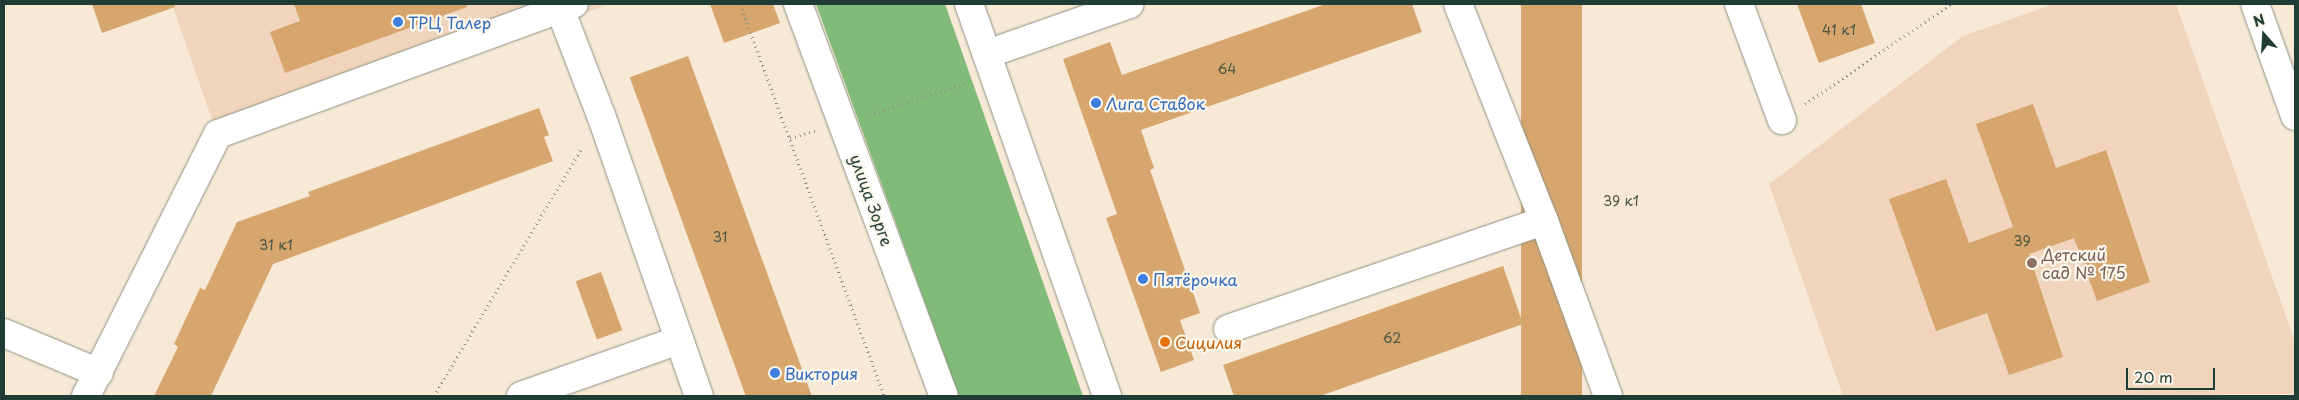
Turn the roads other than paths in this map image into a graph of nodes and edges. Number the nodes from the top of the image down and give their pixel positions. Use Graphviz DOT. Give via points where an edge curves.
graph roads {
  1 [pos="798,4"];
  2 [pos="970,4"];
  3 [pos="1130,4"];
  4 [pos="1458,4"];
  5 [pos="1739,4"];
  6 [pos="2256,4"];
  7 [pos="567,6"];
  8 [pos="990,64"];
  9 [pos="2295,116"];
  10 [pos="1782,120"];
  11 [pos="1544,221"];
  12 [pos="1228,330"];
  13 [pos="4,333"];
  14 [pos="679,340"];
  15 [pos="93,385"];
  16 [pos="522,396"];
  17 [pos="699,396"];
  18 [pos="944,396"];
  19 [pos="1107,396"];
  20 [pos="1608,396"];
  1 -- 18 [label="main road, улица Зорге"];
  2 -- 8 [label="main road"];
  3 -- 8 [label="main road"];
  4 -- 11 [label="main road"];
  5 -- 10 [label="main road"];
  6 -- 9 [label="main road"];
  7 -- 14 [label="main road"];
  7 -- 15 [label="main road" via="218,134"];
  8 -- 19 [label="main road"];
  11 -- 12 [label="main road"];
  11 -- 20 [label="main road"];
  13 -- 15 [label="main road"];
  14 -- 16 [label="main road"];
  14 -- 17 [label="main road"];
}
